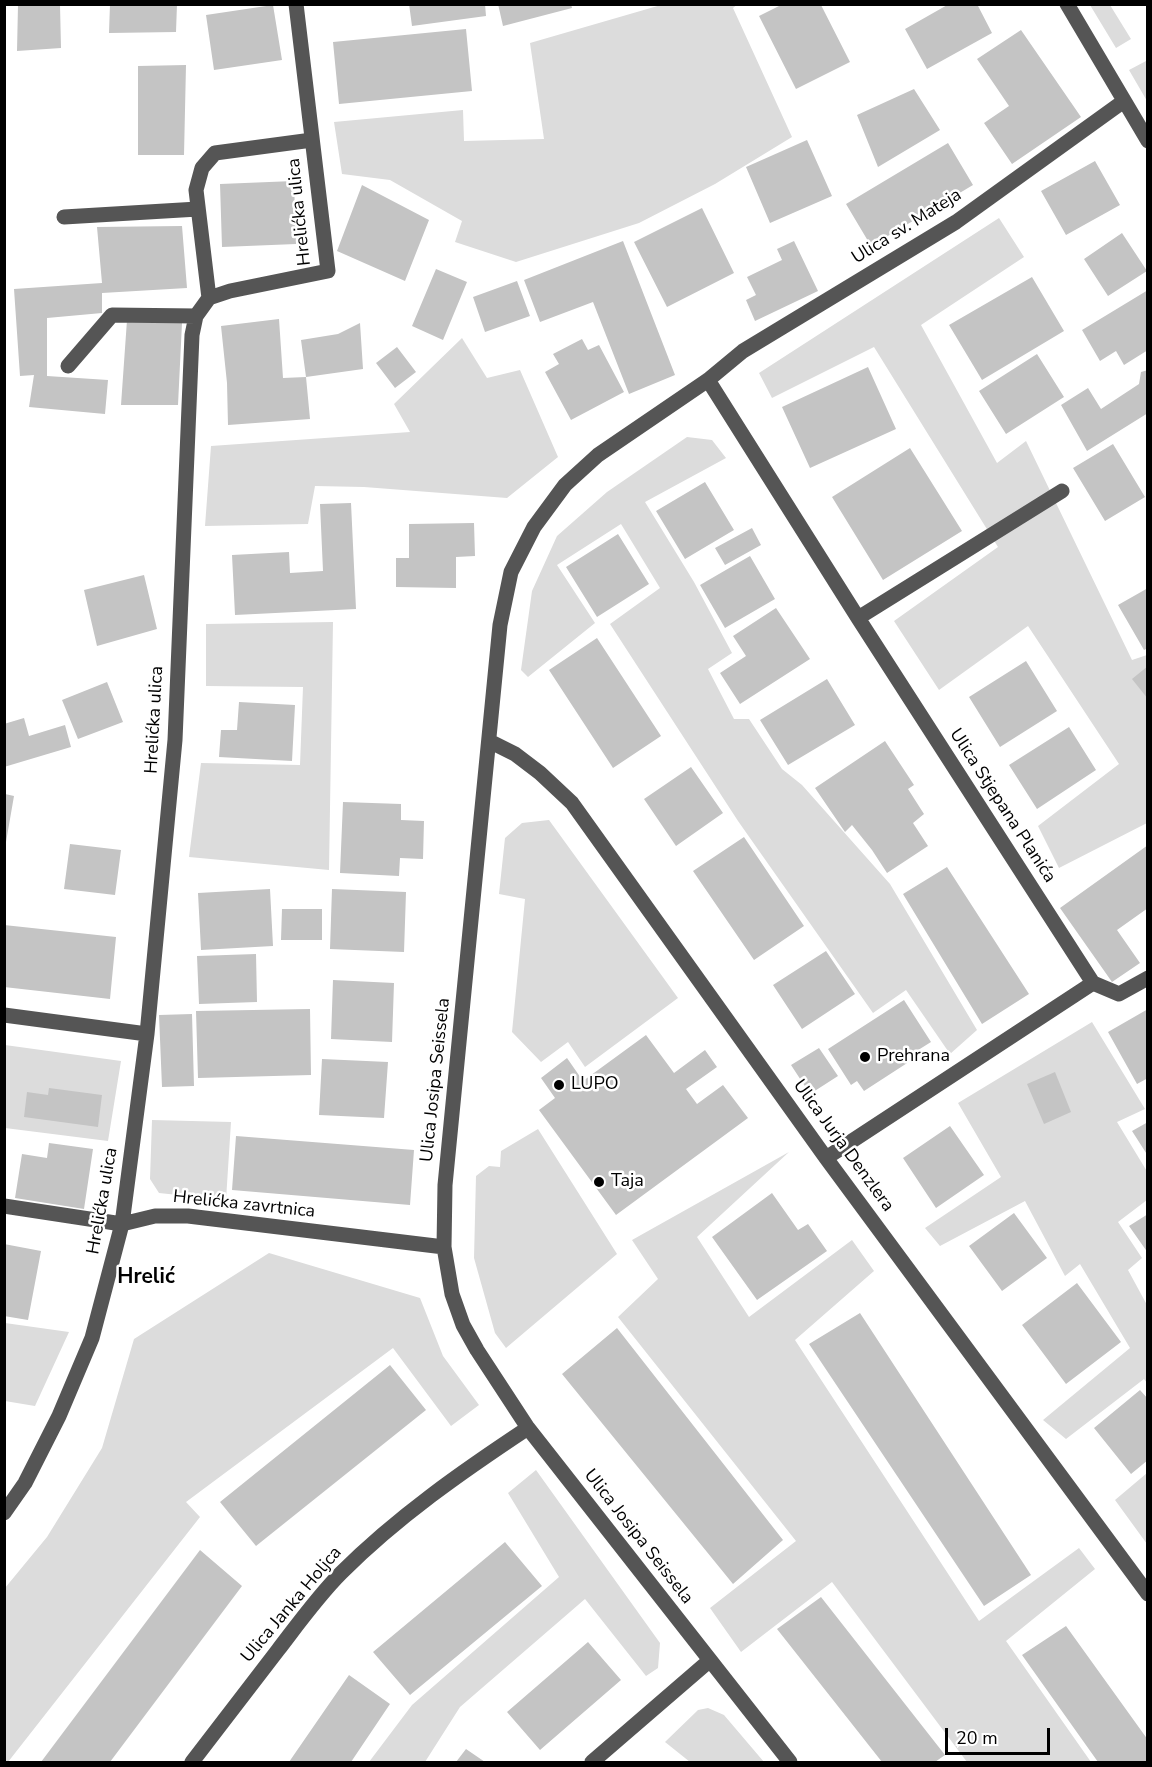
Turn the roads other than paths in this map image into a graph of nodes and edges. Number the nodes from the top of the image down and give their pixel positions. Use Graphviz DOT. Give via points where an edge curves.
graph roads {
  1 [pos="296,4"];
  2 [pos="1067,4"];
  3 [pos="1124,101"];
  4 [pos="312,140"];
  5 [pos="1148,141"];
  6 [pos="198,209"];
  7 [pos="64,217"];
  8 [pos="209,298"];
  9 [pos="196,316"];
  10 [pos="68,366"];
  11 [pos="708,380"];
  12 [pos="1062,491"];
  13 [pos="858,618"];
  14 [pos="489,741"];
  15 [pos="1148,978"];
  16 [pos="1093,983"];
  17 [pos="4,1015"];
  18 [pos="147,1034"];
  19 [pos="826,1158"];
  20 [pos="4,1206"];
  21 [pos="122,1224"];
  22 [pos="444,1247"];
  23 [pos="528,1428"];
  24 [pos="4,1513"];
  25 [pos="1148,1594"];
  26 [pos="709,1661"];
  27 [pos="192,1762"];
  28 [pos="592,1762"];
  29 [pos="790,1762"];
  1 -- 4 [label="street, Hrelićka ulica"];
  2 -- 3 [label="street"];
  3 -- 5 [label="street"];
  3 -- 11 [label="street, Ulica sv. Mateja" via="956,222 743,351"];
  4 -- 6 [label="street" via="214,153 202,168 196,190"];
  4 -- 8 [label="street, Hrelićka ulica" via="328,271"];
  6 -- 7 [label="street"];
  6 -- 8 [label="street"];
  8 -- 9 [label="street, Hrelićka ulica"];
  9 -- 10 [label="street" via="112,315"];
  9 -- 18 [label="street, Hrelićka ulica" via="192,335 175,740"];
  11 -- 13 [label="street, Ulica Stjepana Planića"];
  11 -- 14 [label="street, Ulica Josipa Seissela" via="598,455 565,485 534,527 511,573 500,625"];
  12 -- 13 [label="street"];
  13 -- 16 [label="street, Ulica Stjepana Planića"];
  14 -- 19 [label="street, Ulica Jurja Denzlera" via="515,754 572,803"];
  14 -- 22 [label="street, Ulica Josipa Seissela" via="445,1185"];
  15 -- 16 [label="street" via="1119,994"];
  16 -- 19 [label="street"];
  17 -- 18 [label="street"];
  18 -- 21 [label="street, Hrelićka ulica"];
  19 -- 25 [label="street, Ulica Jurja Denzlera"];
  20 -- 21 [label="street, Hrelićka zavrtnica"];
  21 -- 22 [label="street, Hrelićka zavrtnica" via="155,1216 188,1216"];
  21 -- 24 [label="street, Hrelićka ulica" via="92,1338 25,1484"];
  22 -- 23 [label="street, Ulica Josipa Seissela" via="452,1294 463,1325"];
  23 -- 26 [label="street, Ulica Josipa Seissela"];
  23 -- 27 [label="street, Ulica Janka Holjca" via="460,1474 339,1575"];
  26 -- 28 [label="street"];
  26 -- 29 [label="street, Ulica Josipa Seissela"];
}
